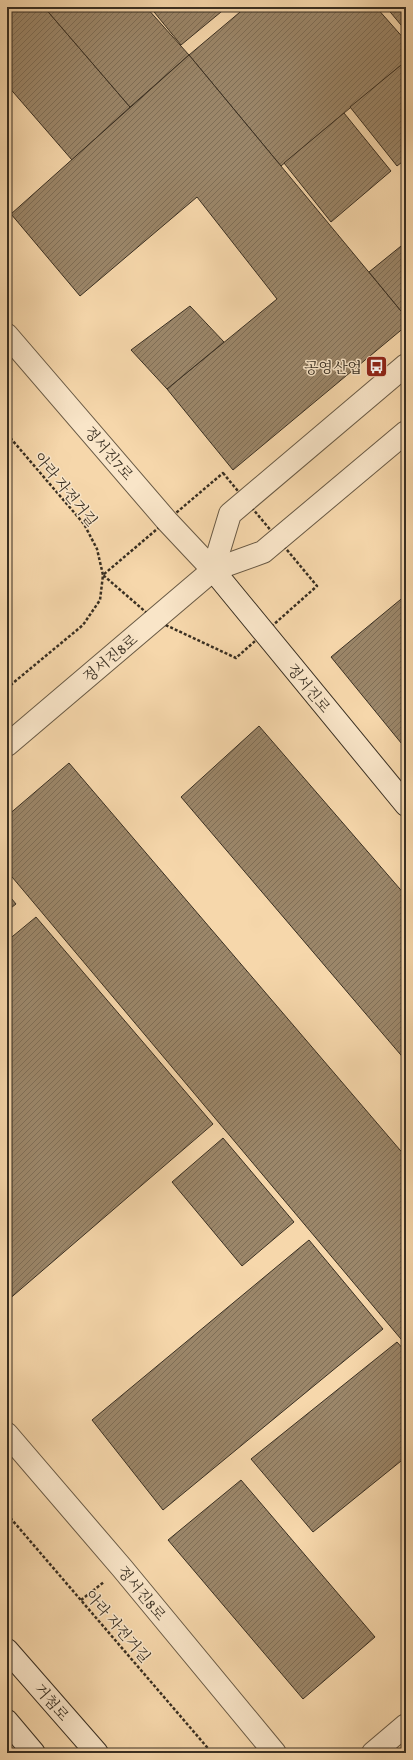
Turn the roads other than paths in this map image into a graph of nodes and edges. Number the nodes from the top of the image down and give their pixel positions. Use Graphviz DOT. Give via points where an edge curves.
graph roads {
  1 [pos="7,335"];
  2 [pos="406,365"];
  3 [pos="406,432"];
  4 [pos="213,570"];
  5 [pos="7,745"];
  6 [pos="406,805"];
  7 [pos="7,1434"];
  8 [pos="7,1650"];
  9 [pos="7,1721"];
  10 [pos="406,1725"];
  11 [pos="34,1753"];
  12 [pos="97,1753"];
  13 [pos="275,1753"];
  14 [pos="373,1753"];
  1 -- 4 [label="street, 정서진7로" via="167,521"];
  2 -- 4 [label="street" via="230,514"];
  3 -- 4 [label="street" via="263,552"];
  4 -- 5 [label="street, 정서진8로"];
  4 -- 6 [label="street, 정서진로"];
  7 -- 13 [label="street, 정서진8로"];
  8 -- 12 [label="street, 거첨로"];
  9 -- 11 [label="street"];
  10 -- 14 [label="street"];
}
